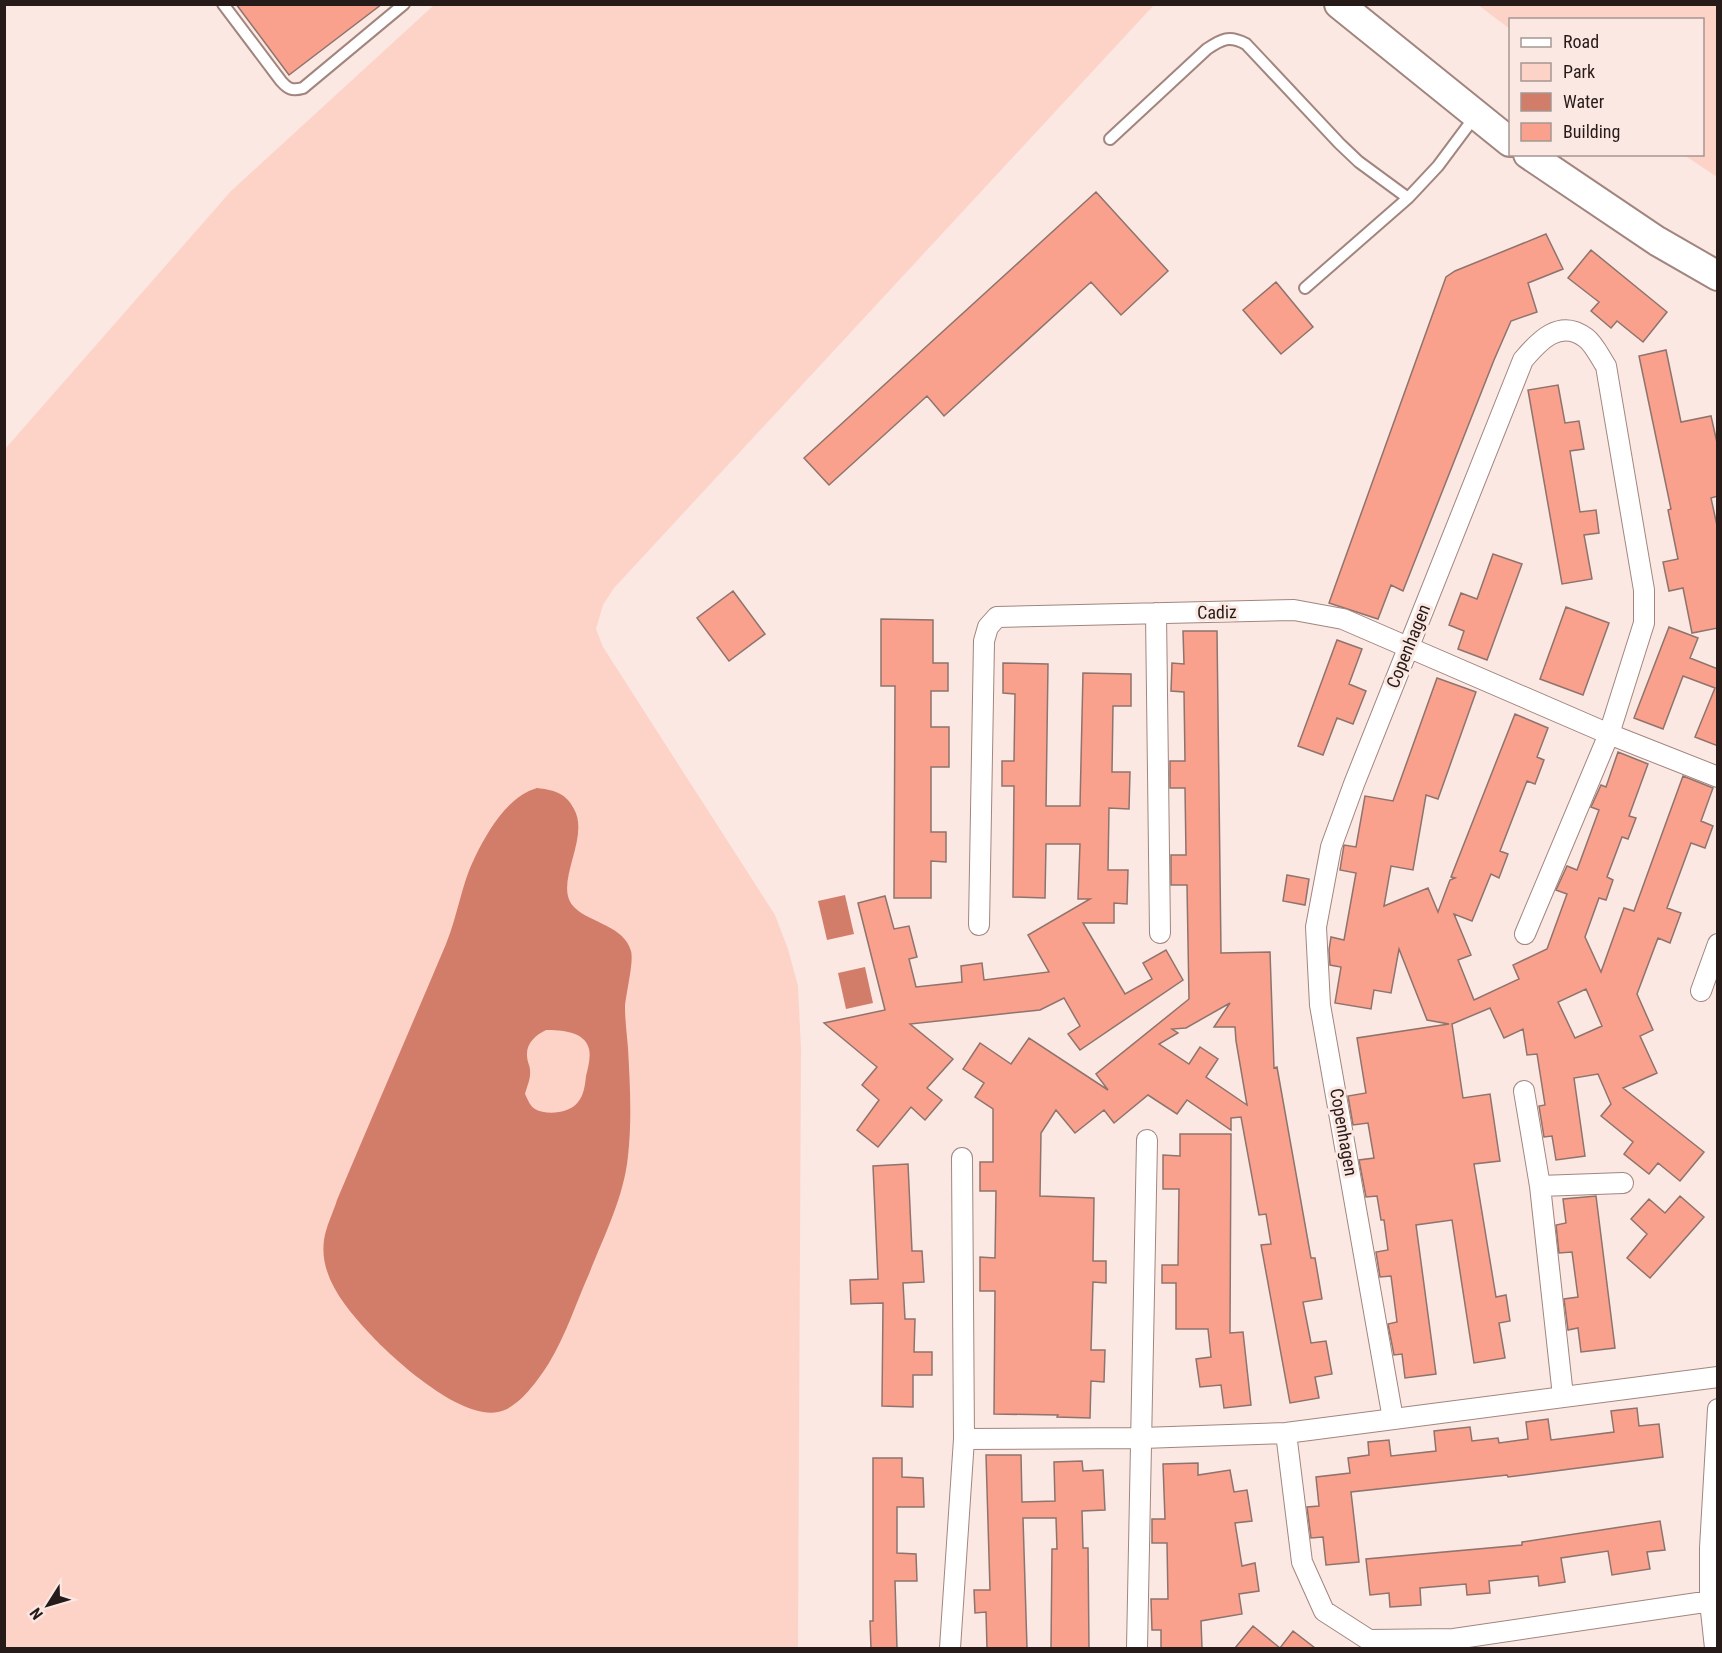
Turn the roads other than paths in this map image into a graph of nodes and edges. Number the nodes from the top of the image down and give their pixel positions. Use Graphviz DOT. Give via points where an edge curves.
graph roads {
  1 [pos="223,4"];
  2 [pos="404,4"];
  3 [pos="1339,4"];
  4 [pos="1476,115"];
  5 [pos="1110,139"];
  6 [pos="1509,141"];
  7 [pos="1531,156"];
  8 [pos="1408,198"];
  9 [pos="1718,276"];
  10 [pos="1305,288"];
  11 [pos="1156,613"];
  12 [pos="1407,646"];
  13 [pos="1609,734"];
  14 [pos="1718,777"];
  15 [pos="979,925"];
  16 [pos="1160,933"];
  17 [pos="1525,934"];
  18 [pos="1718,944"];
  19 [pos="1701,991"];
  20 [pos="1524,1091"];
  21 [pos="1147,1140"];
  22 [pos="962,1158"];
  23 [pos="1623,1183"];
  24 [pos="1539,1186"];
  25 [pos="1718,1377"];
  26 [pos="1563,1396"];
  27 [pos="1718,1409"];
  28 [pos="1393,1419"];
  29 [pos="1286,1432"];
  30 [pos="1142,1438"];
  31 [pos="964,1439"];
  32 [pos="1714,1601"];
  33 [pos="950,1648"];
  34 [pos="1137,1648"];
  35 [pos="1715,1648"];
  1 -- 2 [label="lane" via="281,81 294,90 303,88"];
  3 -- 4 [label="main road"];
  4 -- 6 [label="main road"];
  4 -- 8 [label="lane"];
  5 -- 8 [label="lane" via="1207,49 1229,37 1246,44 1339,143"];
  7 -- 9 [label="main road" via="1657,241"];
  8 -- 10 [label="lane"];
  11 -- 12 [label="street, Cadiz" via="1294,610 1343,620"];
  11 -- 15 [label="street, Cadiz" via="997,617 988,627 984,641"];
  11 -- 16 [label="street"];
  12 -- 13 [label="street, Cadiz"];
  12 -- 13 [label="street, Copenhagen" via="1523,360 1539,341 1568,330 1587,339 1606,366 1644,590 1644,623"];
  12 -- 28 [label="street, Copenhagen" via="1331,847 1316,927 1320,1005"];
  13 -- 14 [label="street, Cadiz"];
  13 -- 17 [label="street, Copenhagen"];
  18 -- 19 [label="street"];
  20 -- 24 [label="street"];
  21 -- 30 [label="street"];
  22 -- 31 [label="street"];
  23 -- 24 [label="street"];
  24 -- 26 [label="street"];
  25 -- 26 [label="street"];
  26 -- 28 [label="street"];
  27 -- 32 [label="street" via="1710,1548"];
  28 -- 29 [label="street"];
  29 -- 30 [label="street"];
  29 -- 32 [label="street" via="1302,1562 1324,1611 1369,1640 1454,1639"];
  30 -- 31 [label="street"];
  30 -- 34 [label="street"];
  31 -- 33 [label="street"];
  32 -- 35 [label="street"];
}
